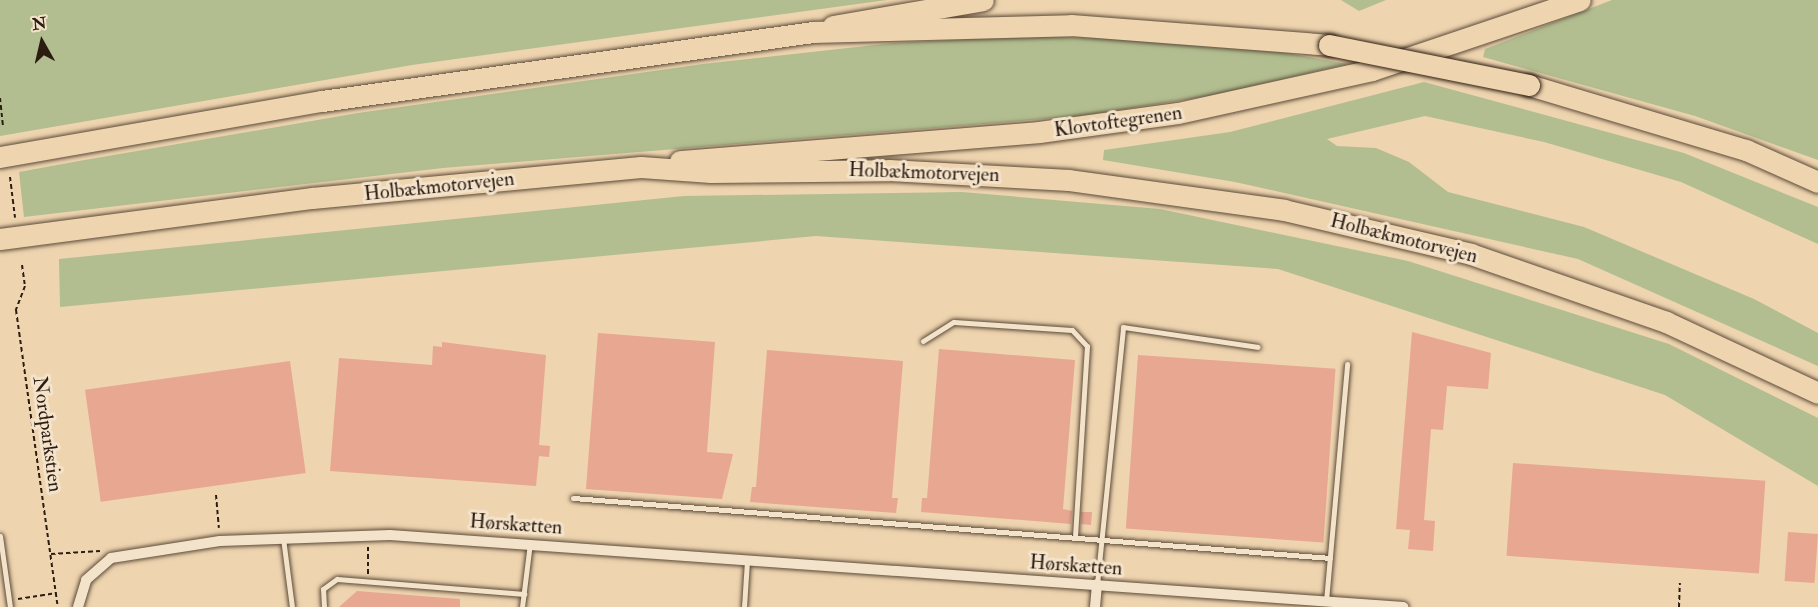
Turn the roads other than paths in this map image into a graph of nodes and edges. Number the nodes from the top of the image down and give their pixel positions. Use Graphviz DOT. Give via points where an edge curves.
graph roads {
  1 [pos="983,0"];
  2 [pos="1580,0"];
  3 [pos="812,32"];
  4 [pos="0,156"];
  5 [pos="641,167"];
  6 [pos="1818,182"];
  7 [pos="0,239"];
  8 [pos="923,341"];
  9 [pos="1258,347"];
  10 [pos="1347,364"];
  11 [pos="1818,393"];
  12 [pos="573,498"];
  13 [pos="0,536"];
  14 [pos="283,536"];
  15 [pos="1075,537"];
  16 [pos="1102,539"];
  17 [pos="530,543"];
  18 [pos="1330,558"];
  19 [pos="747,559"];
  20 [pos="1097,584"];
  21 [pos="524,594"];
  22 [pos="9,600"];
  23 [pos="0,601"];
  24 [pos="1326,601"];
  25 [pos="10,607"];
  26 [pos="78,607"];
  27 [pos="292,607"];
  28 [pos="324,607"];
  29 [pos="522,607"];
  30 [pos="744,607"];
  31 [pos="1095,607"];
  32 [pos="1403,607"];
  1 -- 3 [label="highway" via="864,17"];
  2 -- 5 [label="highway, Klovtoftegrenen" via="1372,70 1178,113 1039,132 739,154"];
  3 -- 4 [label="highway" via="322,101"];
  3 -- 6 [label="highway, bridge" via="1071,25 1329,45 1529,85 1746,150"];
  5 -- 7 [label="highway, Holbækmotorvejen" via="312,198"];
  5 -- 11 [label="highway, Holbækmotorvejen" via="1008,175 1295,212 1423,241 1574,287 1716,343"];
  8 -- 15 [label="lane" via="954,322 1072,330 1087,346"];
  9 -- 16 [label="lane" via="1123,327"];
  10 -- 18 [label="lane"];
  12 -- 15 [label="lane"];
  13 -- 22 [label="lane"];
  14 -- 17 [label="street, Hørskætten" via="369,535"];
  14 -- 26 [label="street, Hørskætten" via="220,541 111,558 86,580"];
  14 -- 27 [label="lane"];
  15 -- 16 [label="lane"];
  16 -- 18 [label="lane"];
  16 -- 20 [label="lane"];
  17 -- 19 [label="street, Hørskætten"];
  17 -- 21 [label="lane"];
  18 -- 24 [label="lane"];
  19 -- 20 [label="street, Hørskætten"];
  19 -- 30 [label="lane"];
  20 -- 24 [label="street, Hørskætten"];
  20 -- 31 [label="street"];
  21 -- 28 [label="lane" via="337,579 323,589"];
  21 -- 29 [label="lane"];
  22 -- 23 [label="lane"];
  22 -- 25 [label="lane"];
  24 -- 32 [label="street, Hørskætten"];
}
